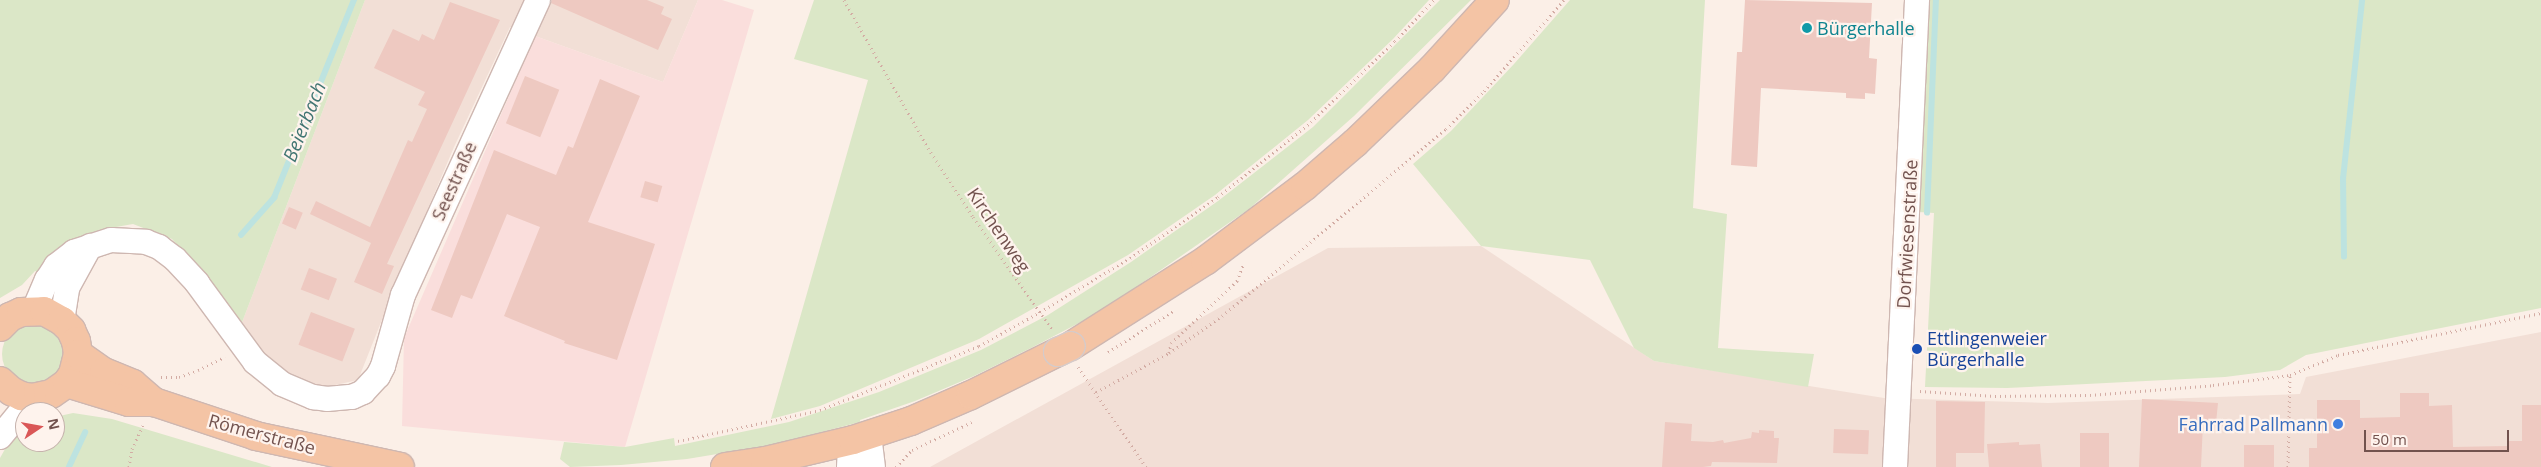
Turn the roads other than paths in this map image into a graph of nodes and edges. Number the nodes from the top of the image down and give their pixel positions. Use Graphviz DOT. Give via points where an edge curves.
graph roads {
  1 [pos="538,0"];
  2 [pos="1495,0"];
  3 [pos="1917,0"];
  4 [pos="90,246"];
  5 [pos="34,310"];
  6 [pos="62,321"];
  7 [pos="0,326"];
  8 [pos="78,354"];
  9 [pos="0,381"];
  10 [pos="67,383"];
  11 [pos="32,398"];
  12 [pos="154,402"];
  13 [pos="0,437"];
  14 [pos="862,437"];
  15 [pos="766,465"];
  16 [pos="400,467"];
  17 [pos="725,467"];
  18 [pos="849,467"];
  19 [pos="873,467"];
  20 [pos="1895,467"];
  1 -- 4 [label="street, Seestraße" via="403,295 383,366 375,381 363,392 352,397 327,399 313,397 282,384 243,347 197,283 159,247 123,239"];
  2 -- 14 [label="main road" via="1432,69 1355,143 1305,186 1204,261 1065,349 971,395 911,421"];
  3 -- 20 [label="street, Dorfwiesenstraße"];
  4 -- 5 [label="street, Seestraße" via="74,252 56,266"];
  4 -- 6 [label="street" via="67,288"];
  5 -- 6 [label="main road" via="44,311"];
  5 -- 7 [label="main road" via="22,312"];
  6 -- 8 [label="main road" via="76,341"];
  8 -- 10 [label="main road"];
  8 -- 12 [label="main road, Römerstraße" via="104,372 133,384"];
  9 -- 11 [label="main road" via="11,391"];
  10 -- 11 [label="main road" via="51,394"];
  10 -- 12 [label="main road, Römerstraße" via="129,402"];
  11 -- 13 [label="street"];
  12 -- 16 [label="main road, Römerstraße" via="256,436"];
  14 -- 15 [label="main road"];
  14 -- 18 [label="street" via="850,449"];
  14 -- 19 [label="street"];
  15 -- 17 [label="main road"];
}
